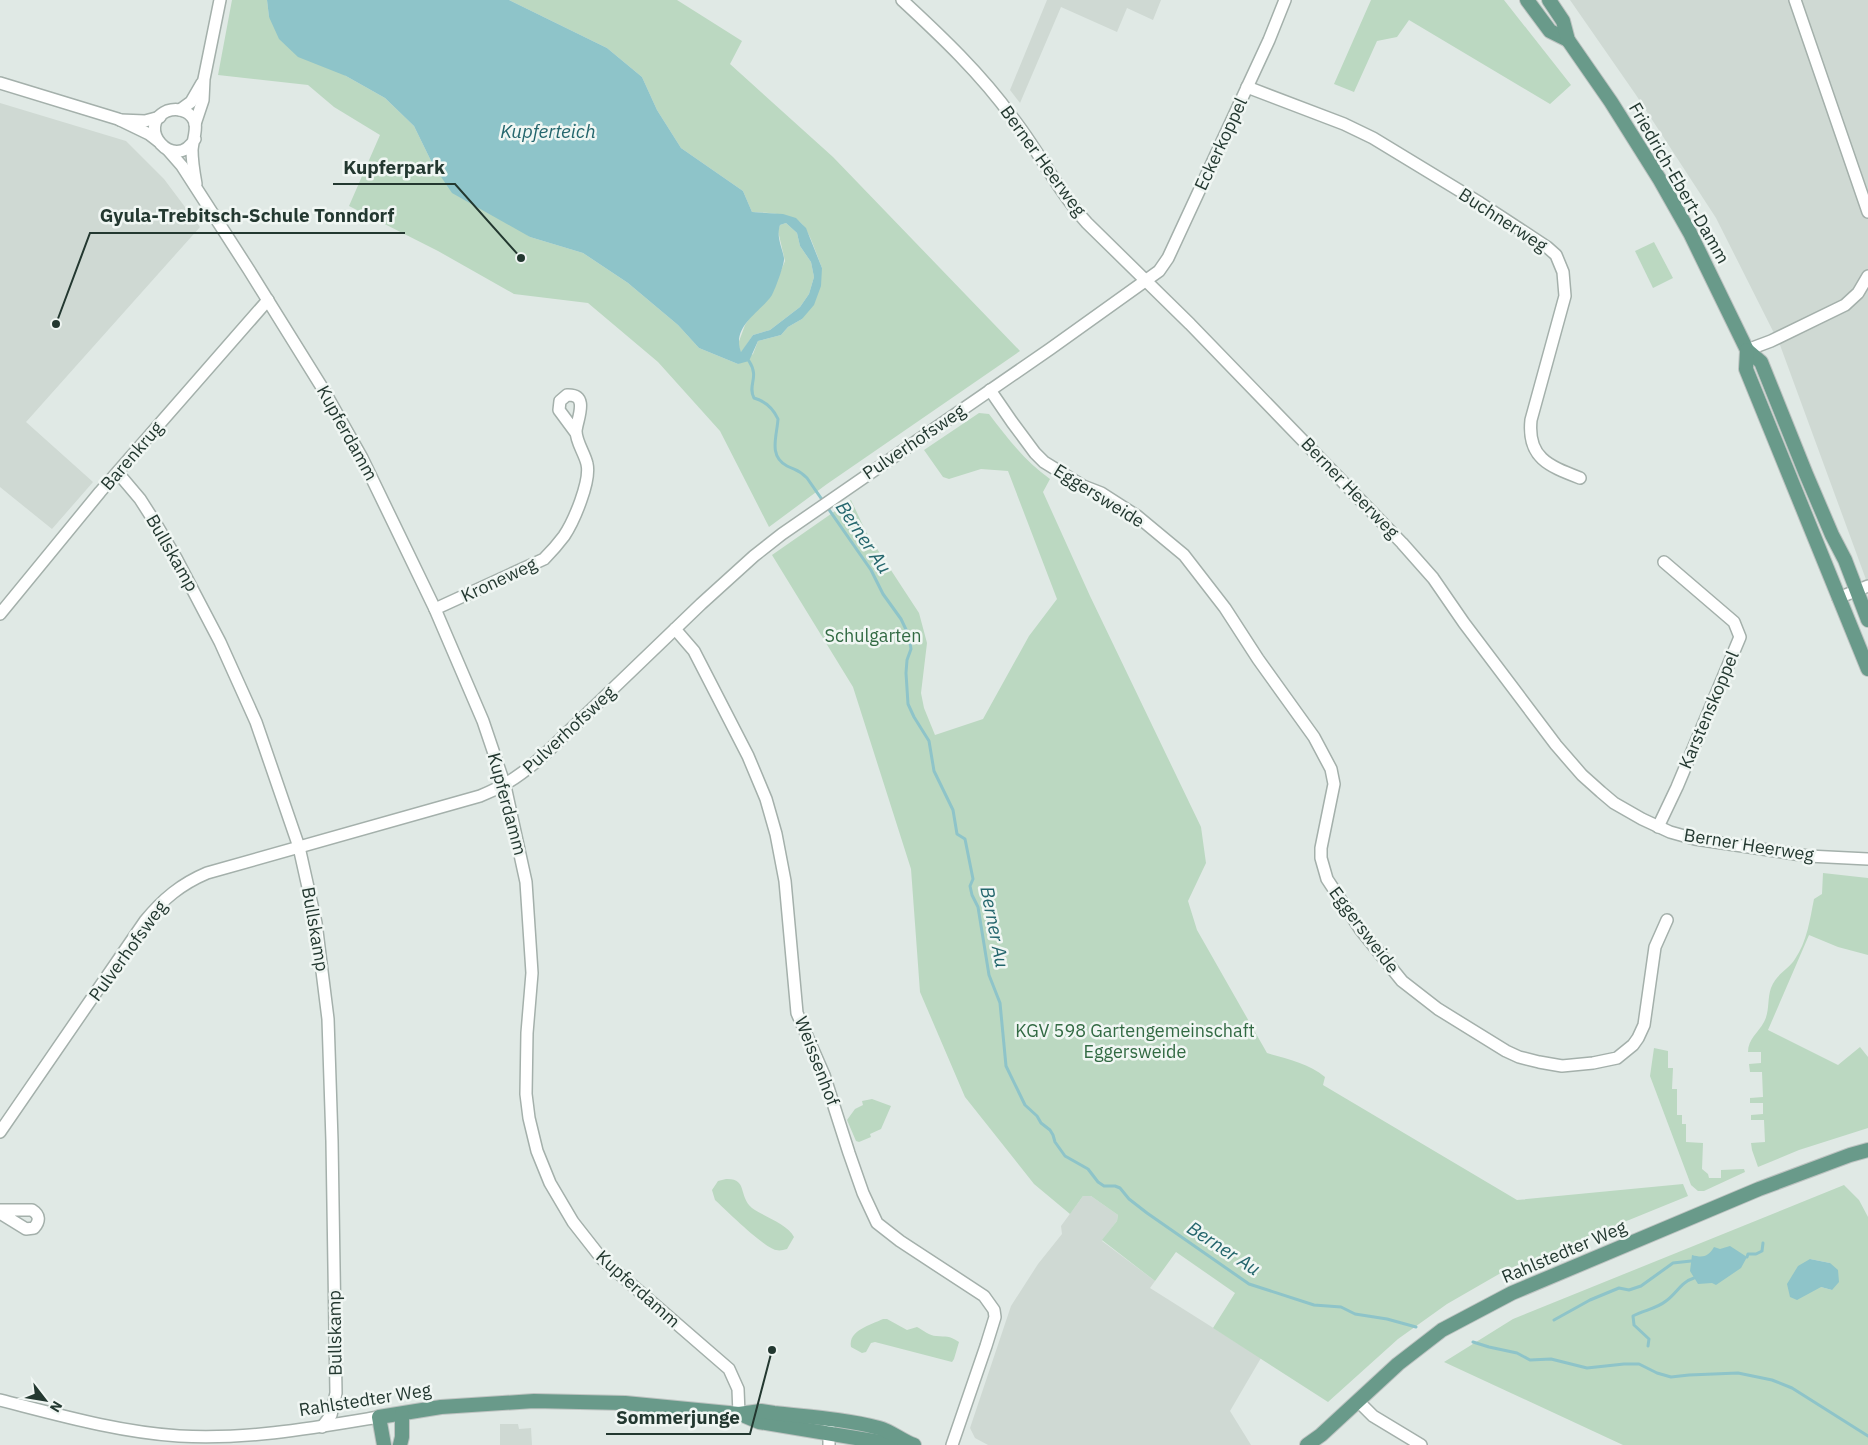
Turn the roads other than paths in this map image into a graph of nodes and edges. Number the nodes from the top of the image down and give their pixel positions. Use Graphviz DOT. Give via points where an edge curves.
graph roads {
  1 [pos="220,0"];
  2 [pos="902,0"];
  3 [pos="1285,0"];
  4 [pos="1549,0"];
  5 [pos="1794,0"];
  6 [pos="1532,2"];
  7 [pos="1568,40"];
  8 [pos="204,79"];
  9 [pos="0,83"];
  10 [pos="1247,87"];
  11 [pos="180,110"];
  12 [pos="160,117"];
  13 [pos="118,120"];
  14 [pos="196,124"];
  15 [pos="195,139"];
  16 [pos="158,141"];
  17 [pos="168,150"];
  18 [pos="196,188"];
  19 [pos="1868,212"];
  20 [pos="1868,276"];
  21 [pos="1145,281"];
  22 [pos="268,300"];
  23 [pos="1747,350"];
  24 [pos="990,390"];
  25 [pos="576,433"];
  26 [pos="118,473"];
  27 [pos="1580,478"];
  28 [pos="1664,562"];
  29 [pos="1862,588"];
  30 [pos="1838,598"];
  31 [pos="435,609"];
  32 [pos="0,614"];
  33 [pos="1868,620"];
  34 [pos="675,629"];
  35 [pos="1868,669"];
  36 [pos="505,786"];
  37 [pos="1658,827"];
  38 [pos="299,847"];
  39 [pos="1864,858"];
  40 [pos="1667,920"];
  41 [pos="0,1132"];
  42 [pos="1868,1150"];
  43 [pos="0,1400"];
  44 [pos="1358,1401"];
  45 [pos="402,1414"];
  46 [pos="739,1414"];
  47 [pos="379,1417"];
  48 [pos="322,1427"];
  49 [pos="831,1429"];
  50 [pos="851,1441"];
  51 [pos="876,1443"];
  52 [pos="910,1444"];
  53 [pos="384,1445"];
  54 [pos="400,1445"];
  55 [pos="952,1445"];
  56 [pos="1307,1445"];
  57 [pos="1421,1445"];
  1 -- 8 [label="street"];
  2 -- 21 [label="street, Berner Heerweg" via="995,95 1073,207"];
  3 -- 10 [label="street, Eckerkoppel"];
  4 -- 7 [label="main road, Friedrich-Ebert-Damm" via="1563,21"];
  5 -- 19 [label="street"];
  6 -- 7 [label="main road, Friedrich-Ebert-Damm" via="1550,30"];
  7 -- 23 [label="main road, Friedrich-Ebert-Damm" via="1660,180 1690,233"];
  8 -- 11 [label="street" via="191,102"];
  8 -- 14 [label="street" via="204,100"];
  9 -- 13 [label="street"];
  10 -- 21 [label="street, Eckerkoppel" via="1168,258 1159,271"];
  10 -- 27 [label="street, Buchnerweg" via="1373,138 1480,203 1556,255 1563,272 1565,296 1531,420 1530,436 1543,461"];
  11 -- 12 [label="street" via="168,111"];
  11 -- 14 [label="street" via="189,114"];
  12 -- 13 [label="street" via="145,121"];
  12 -- 16 [label="street" via="155,128"];
  13 -- 16 [label="street"];
  14 -- 15 [label="street"];
  15 -- 17 [label="street" via="182,150"];
  15 -- 18 [label="street, Kupferdamm" via="192,162"];
  16 -- 17 [label="street"];
  17 -- 18 [label="street, Kupferdamm"];
  18 -- 22 [label="street, Kupferdamm"];
  20 -- 23 [label="street" via="1845,305"];
  21 -- 24 [label="street, Pulverhofsweg"];
  21 -- 37 [label="street, Berner Heerweg" via="1361,498 1424,567 1507,681 1582,774 1614,803"];
  22 -- 26 [label="street, Barenkrug"];
  22 -- 31 [label="street, Kupferdamm" via="362,458"];
  23 -- 29 [label="main road, Friedrich-Ebert-Damm" via="1761,362 1832,535"];
  23 -- 30 [label="main road, Friedrich-Ebert-Damm" via="1746,369"];
  24 -- 34 [label="street, Pulverhofsweg" via="754,556"];
  24 -- 40 [label="street, Eggersweide" via="1044,462 1136,516 1184,555 1225,608 1314,737 1331,769 1334,784 1321,853 1327,880 1360,929 1412,990 1518,1057 1562,1066 1617,1058 1633,1045 1642,1032 1655,947"];
  25 -- 31 [label="street, Kroneweg" via="588,465 586,483 566,534 556,547 544,558"];
  26 -- 32 [label="street, Barenkrug"];
  26 -- 38 [label="street, Bullskamp" via="156,524 220,642 256,722"];
  28 -- 37 [label="street, Karstenskoppel" via="1734,622 1740,636"];
  29 -- 30 [label="street"];
  29 -- 33 [label="main road, Friedrich-Ebert-Damm"];
  30 -- 35 [label="main road, Friedrich-Ebert-Damm"];
  31 -- 36 [label="street, Kupferdamm" via="483,721"];
  34 -- 36 [label="street, Pulverhofsweg" via="532,766"];
  34 -- 55 [label="street, Weissenhof" via="694,651 752,762 766,799 785,881 797,1013 824,1075 877,1223 984,1296 994,1310 986,1346"];
  36 -- 38 [label="street, Pulverhofsweg" via="475,798"];
  36 -- 46 [label="street, Kupferdamm" via="521,856 529,912 532,973 525,1085 529,1118 543,1169 559,1202 602,1259 728,1369 738,1389"];
  37 -- 39 [label="street, Berner Heerweg" via="1706,842 1808,856"];
  38 -- 41 [label="street, Pulverhofsweg" via="207,873 168,895 145,921"];
  38 -- 48 [label="street, Bullskamp" via="316,923 328,1019 336,1393 331,1415"];
  42 -- 44 [label="main road, Rahlstedter Weg" via="1759,1189 1512,1293 1442,1330"];
  43 -- 48 [label="street, Rahlstedter Weg" via="87,1422 178,1436 261,1435"];
  44 -- 56 [label="main road, Rahlstedter Weg"];
  44 -- 57 [label="street" via="1372,1416"];
  45 -- 46 [label="main road, Rahlstedter Weg" via="441,1407 534,1401 624,1403"];
  45 -- 47 [label="main road, Rahlstedter Weg"];
  45 -- 54 [label="main road"];
  46 -- 49 [label="main road, Rahlstedter Weg" via="759,1422"];
  47 -- 48 [label="street, Rahlstedter Weg"];
  47 -- 53 [label="main road"];
  49 -- 50 [label="main road, Rahlstedter Weg"];
  49 -- 52 [label="main road, Rahlstedter Weg" via="882,1428"];
  50 -- 51 [label="main road, Rahlstedter Weg"];
  51 -- 52 [label="main road, Rahlstedter Weg"];
}
